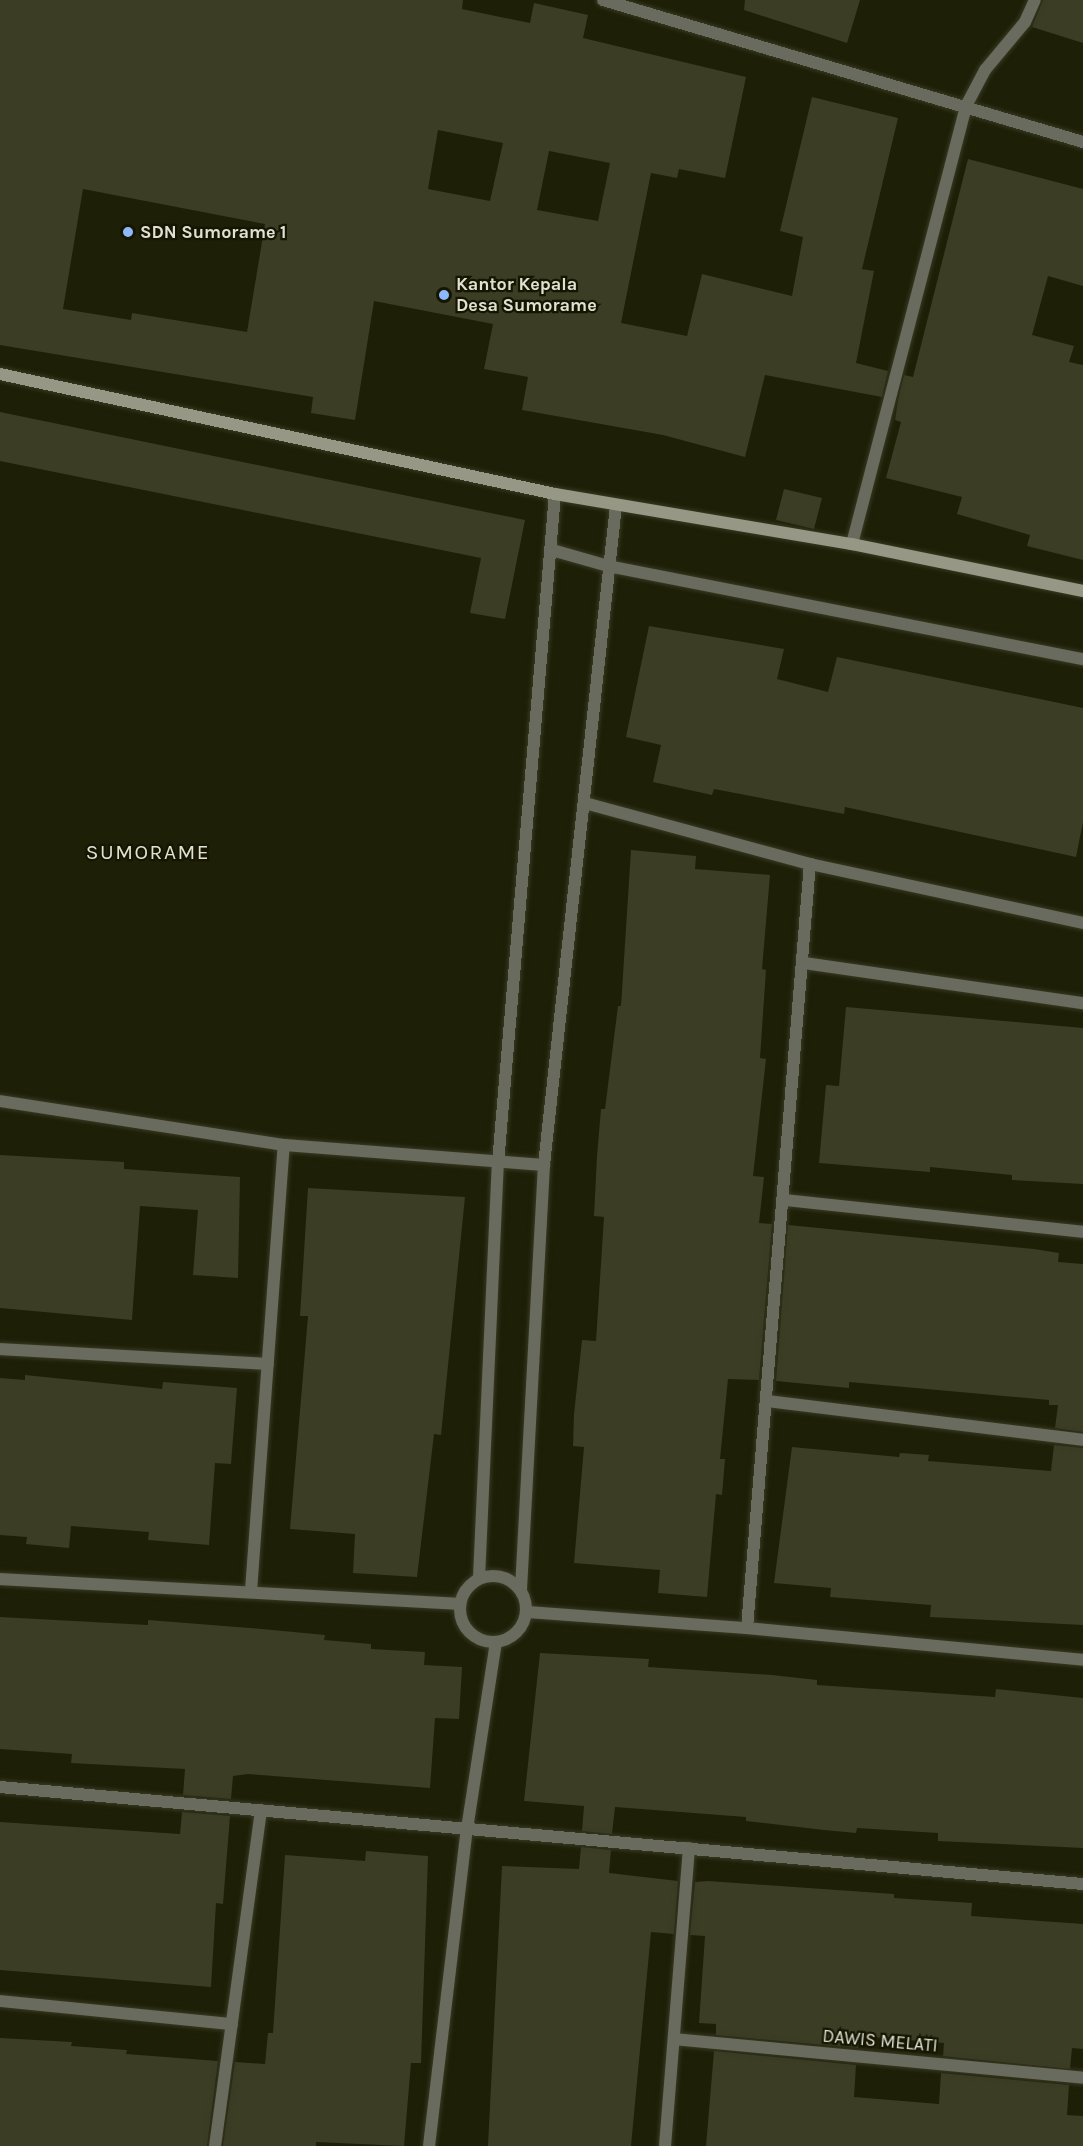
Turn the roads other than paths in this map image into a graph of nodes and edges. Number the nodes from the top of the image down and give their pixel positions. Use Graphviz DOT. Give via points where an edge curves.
graph roads {
  1 [pos="603,0"];
  2 [pos="1035,0"];
  3 [pos="966,106"];
  4 [pos="1083,142"];
  5 [pos="0,374"];
  6 [pos="555,494"];
  7 [pos="616,505"];
  8 [pos="852,544"];
  9 [pos="552,550"];
  10 [pos="608,566"];
  11 [pos="1083,591"];
  12 [pos="1083,659"];
  13 [pos="585,803"];
  14 [pos="810,864"];
  15 [pos="1083,923"];
  16 [pos="804,963"];
  17 [pos="1083,1003"];
  18 [pos="0,1101"];
  19 [pos="285,1145"];
  20 [pos="498,1163"];
  21 [pos="544,1165"];
  22 [pos="785,1200"];
  23 [pos="1083,1232"];
  24 [pos="0,1349"];
  25 [pos="268,1364"];
  26 [pos="767,1401"];
  27 [pos="1083,1440"];
  28 [pos="478,1578"];
  29 [pos="0,1579"];
  30 [pos="520,1589"];
  31 [pos="251,1591"];
  32 [pos="460,1605"];
  33 [pos="527,1612"];
  34 [pos="747,1628"];
  35 [pos="496,1642"];
  36 [pos="1083,1659"];
  37 [pos="0,1787"];
  38 [pos="261,1810"];
  39 [pos="467,1829"];
  40 [pos="689,1848"];
  41 [pos="1083,1884"];
  42 [pos="0,2001"];
  43 [pos="232,2024"];
  44 [pos="674,2039"];
  45 [pos="1083,2078"];
  46 [pos="215,2146"];
  47 [pos="429,2146"];
  48 [pos="665,2146"];
  1 -- 3 [label="street"];
  2 -- 3 [label="street" via="1025,22 985,70"];
  3 -- 4 [label="street"];
  3 -- 8 [label="street"];
  5 -- 6 [label="street"];
  6 -- 7 [label="street"];
  6 -- 9 [label="street"];
  7 -- 8 [label="street"];
  7 -- 10 [label="street"];
  8 -- 11 [label="street"];
  9 -- 10 [label="street"];
  9 -- 20 [label="street"];
  10 -- 12 [label="street"];
  10 -- 13 [label="street"];
  13 -- 14 [label="street"];
  13 -- 21 [label="street"];
  14 -- 15 [label="street"];
  14 -- 16 [label="street"];
  16 -- 17 [label="street"];
  16 -- 22 [label="street"];
  18 -- 19 [label="street"];
  19 -- 20 [label="street"];
  19 -- 25 [label="street"];
  20 -- 21 [label="street"];
  20 -- 28 [label="street"];
  21 -- 30 [label="street"];
  22 -- 23 [label="street"];
  22 -- 26 [label="street"];
  24 -- 25 [label="street"];
  25 -- 31 [label="street"];
  26 -- 27 [label="street"];
  26 -- 34 [label="street"];
  28 -- 30 [label="street" via="493,1575 509,1579"];
  28 -- 32 [label="street" via="465,1589"];
  29 -- 31 [label="street"];
  30 -- 33 [label="street"];
  31 -- 32 [label="street"];
  32 -- 35 [label="street" via="465,1628 483,1641"];
  33 -- 34 [label="street"];
  33 -- 35 [label="street" via="517,1633"];
  34 -- 36 [label="street"];
  35 -- 39 [label="street"];
  37 -- 38 [label="street"];
  38 -- 39 [label="street"];
  38 -- 43 [label="street"];
  39 -- 40 [label="street"];
  39 -- 47 [label="street"];
  40 -- 41 [label="street"];
  40 -- 44 [label="street"];
  42 -- 43 [label="street"];
  43 -- 46 [label="street"];
  44 -- 45 [label="street, DAWIS MELATI"];
  44 -- 48 [label="street"];
}
